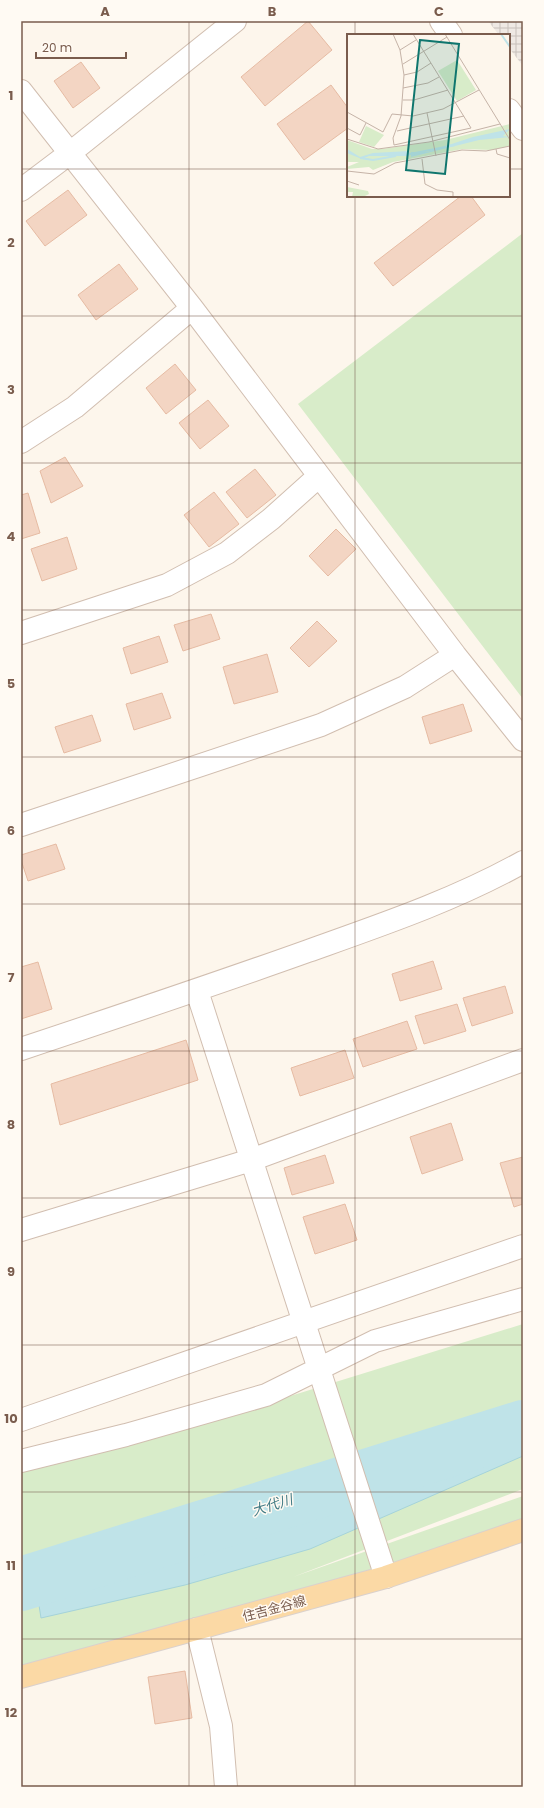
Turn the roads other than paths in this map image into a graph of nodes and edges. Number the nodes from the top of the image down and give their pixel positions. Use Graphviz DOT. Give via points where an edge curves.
graph roads {
  1 [pos="235,21"];
  2 [pos="441,21"];
  3 [pos="451,34"];
  4 [pos="21,91"];
  5 [pos="510,111"];
  6 [pos="523,129"];
  7 [pos="70,153"];
  8 [pos="21,190"];
  9 [pos="192,308"];
  10 [pos="21,442"];
  11 [pos="319,476"];
  12 [pos="21,633"];
  13 [pos="455,655"];
  14 [pos="523,740"];
  15 [pos="21,825"];
  16 [pos="523,862"];
  17 [pos="197,991"];
  18 [pos="21,1048"];
  19 [pos="523,1060"];
  20 [pos="251,1160"];
  21 [pos="21,1230"];
  22 [pos="523,1246"];
  23 [pos="523,1299"];
  24 [pos="303,1322"];
  25 [pos="319,1367"];
  26 [pos="21,1420"];
  27 [pos="21,1461"];
  28 [pos="523,1530"];
  29 [pos="386,1577"];
  30 [pos="198,1629"];
  31 [pos="21,1677"];
  32 [pos="226,1787"];
  1 -- 7 [label="street"];
  2 -- 3 [label="street"];
  4 -- 7 [label="street"];
  5 -- 6 [label="street"];
  7 -- 8 [label="street"];
  7 -- 9 [label="street"];
  9 -- 10 [label="street" via="75,407"];
  9 -- 11 [label="street"];
  11 -- 12 [label="street" via="271,519 227,552 166,585"];
  11 -- 13 [label="street"];
  13 -- 14 [label="street"];
  13 -- 15 [label="street" via="405,687 321,725"];
  16 -- 17 [label="street" via="417,913"];
  17 -- 18 [label="street"];
  17 -- 20 [label="street"];
  19 -- 20 [label="street"];
  20 -- 21 [label="street"];
  20 -- 24 [label="street"];
  22 -- 24 [label="street"];
  23 -- 25 [label="street" via="375,1340"];
  24 -- 25 [label="street"];
  24 -- 26 [label="street"];
  25 -- 27 [label="street" via="266,1395 126,1435"];
  25 -- 29 [label="street"];
  28 -- 29 [label="main road, 住吉金谷線"];
  29 -- 30 [label="main road, 住吉金谷線"];
  30 -- 31 [label="main road, 住吉金谷線"];
  30 -- 32 [label="street" via="221,1726"];
}
